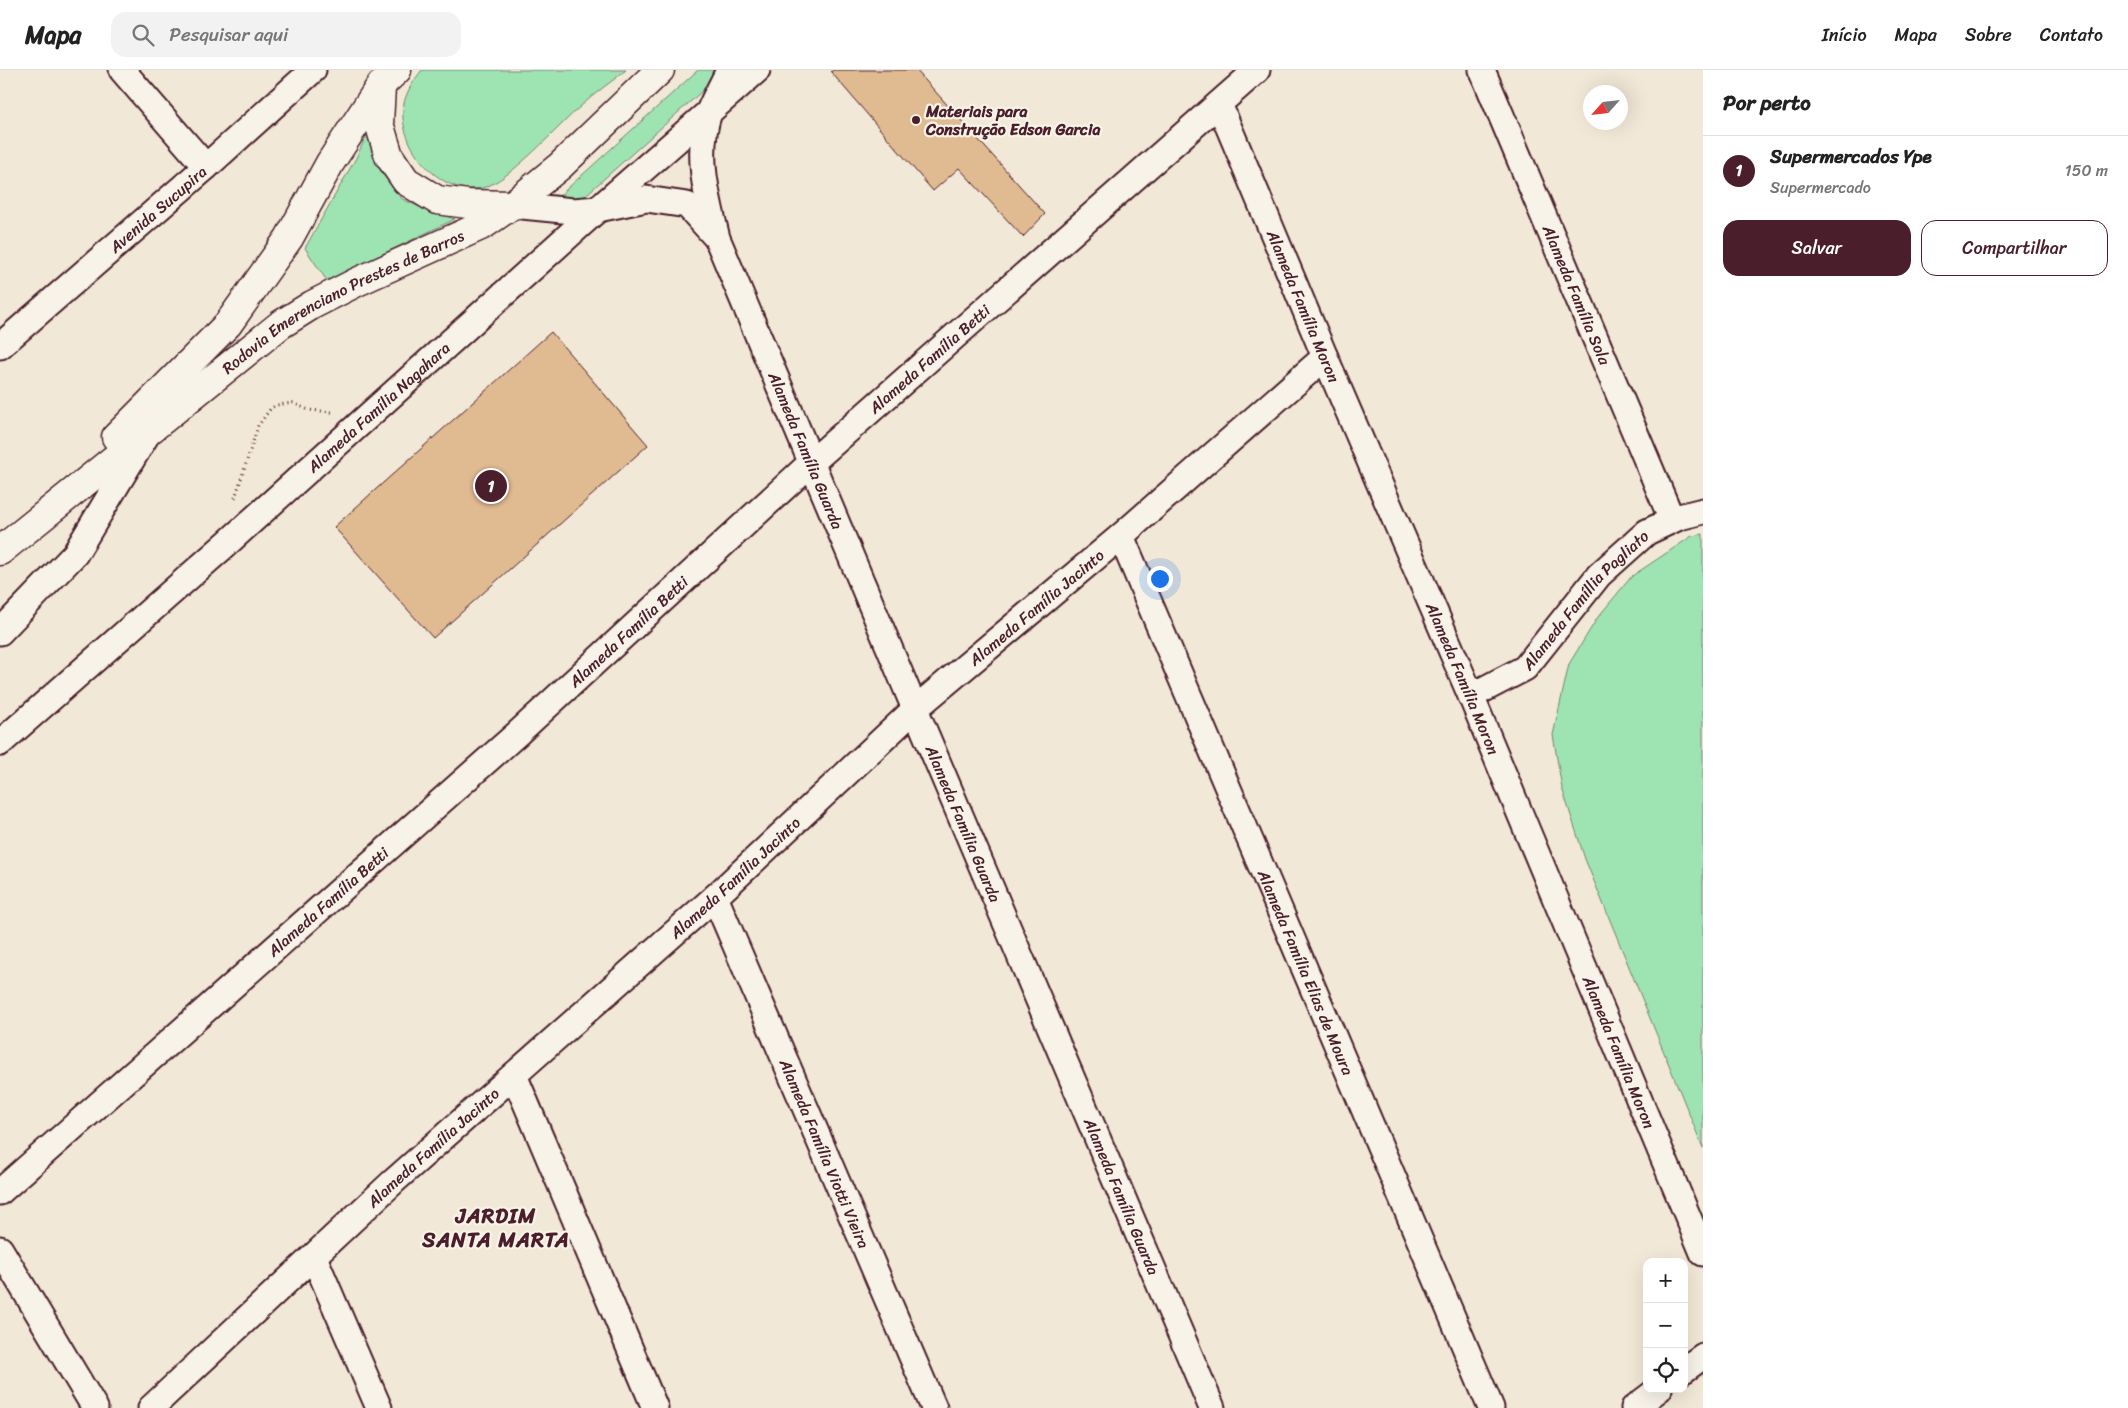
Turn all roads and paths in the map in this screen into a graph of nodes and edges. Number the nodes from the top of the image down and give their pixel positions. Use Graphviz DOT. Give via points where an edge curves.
graph roads {
  1 [pos="122,70"];
  2 [pos="313,70"];
  3 [pos="660,70"];
  4 [pos="729,70"];
  5 [pos="758,70"];
  6 [pos="1257,70"];
  7 [pos="1482,70"];
  8 [pos="389,78"];
  9 [pos="1219,104"];
  10 [pos="709,113"];
  11 [pos="206,167"];
  12 [pos="512,205"];
  13 [pos="598,209"];
  14 [pos="717,238"];
  15 [pos="3,336"];
  16 [pos="1325,357"];
  17 [pos="370,414"];
  18 [pos="151,428"];
  19 [pos="812,462"];
  20 [pos="234,503"];
  21 [pos="1703,511"];
  22 [pos="1672,520"];
  23 [pos="22,532"];
  24 [pos="1121,536"];
  25 [pos="0,551"];
  26 [pos="0,632"];
  27 [pos="1471,696"];
  28 [pos="915,709"];
  29 [pos="0,743"];
  30 [pos="715,897"];
  31 [pos="514,1075"];
  32 [pos="0,1192"];
  33 [pos="0,1249"];
  34 [pos="1703,1253"];
  35 [pos="314,1257"];
  36 [pos="1703,1356"];
  37 [pos="1688,1367"];
  38 [pos="1654,1393"];
  39 [pos="95,1408"];
  40 [pos="151,1408"];
  41 [pos="379,1408"];
  42 [pos="655,1408"];
  43 [pos="934,1408"];
  44 [pos="1212,1408"];
  45 [pos="1491,1408"];
  46 [pos="1634,1408"];
  1 -- 11 [label="street"];
  2 -- 11 [label="street, Avenida Sucupira"];
  3 -- 12 [label="main road, Rodovia Emerenciano Prestes de Barros" via="560,166"];
  4 -- 10 [label="street"];
  5 -- 10 [label="street, Alameda Família Nagahara"];
  6 -- 9 [label="street, Alameda Família Betti"];
  7 -- 22 [label="street, Alameda Família Sola"];
  8 -- 12 [label="main road" via="379,123 389,156 406,180 437,200"];
  8 -- 23 [label="main road, Rodovia Emerenciano Prestes de Barros" via="330,163 289,238 228,324"];
  9 -- 16 [label="street, Alameda Família Moron"];
  9 -- 19 [label="street, Alameda Família Betti"];
  10 -- 13 [label="street, Alameda Família Nagahara"];
  10 -- 14 [label="street, Alameda Família Guarda" via="703,150 704,184"];
  11 -- 15 [label="street, Avenida Sucupira"];
  12 -- 13 [label="street, Alameda Família Guarda" via="573,211"];
  12 -- 18 [label="main road, Rodovia Emerenciano Prestes de Barros" via="483,225 312,305 280,325"];
  13 -- 14 [label="street, Alameda Família Guarda" via="646,199 688,205"];
  13 -- 17 [label="street, Alameda Família Nagahara"];
  14 -- 19 [label="street, Alameda Família Guarda"];
  16 -- 24 [label="street, Alameda Família Jacinto"];
  16 -- 27 [label="street, Alameda Família Moron"];
  17 -- 20 [label="path" via="309,410 293,403 271,408 258,426"];
  17 -- 29 [label="street, Alameda Família Nagahara"];
  18 -- 23 [label="main road, Rodovia Emerenciano Prestes de Barros"];
  18 -- 26 [label="street" via="75,554"];
  19 -- 28 [label="street, Alameda Família Guarda"];
  19 -- 32 [label="street, Alameda Família Betti" via="518,733"];
  21 -- 22 [label="street, Alameda Famíllia Pagliato"];
  22 -- 27 [label="street, Alameda Famíllia Pagliato" via="1647,532 1599,575 1525,668"];
  23 -- 25 [label="main road, Rodovia Emerenciano Prestes de Barros"];
  24 -- 28 [label="street, Alameda Família Jacinto"];
  24 -- 45 [label="street, Alameda Família Elias de Moura"];
  27 -- 34 [label="street, Alameda Família Moron"];
  28 -- 30 [label="street, Alameda Família Jacinto"];
  28 -- 44 [label="street, Alameda Família Guarda"];
  30 -- 31 [label="street, Alameda Família Jacinto"];
  30 -- 43 [label="street, Alameda Família Viotti Vieira"];
  31 -- 35 [label="street, Alameda Família Jacinto"];
  31 -- 42 [label="street"];
  33 -- 39 [label="street"];
  35 -- 40 [label="street, Alameda Família Jacinto"];
  35 -- 41 [label="street"];
  36 -- 37 [label="street"];
  38 -- 46 [label="street"];
}
